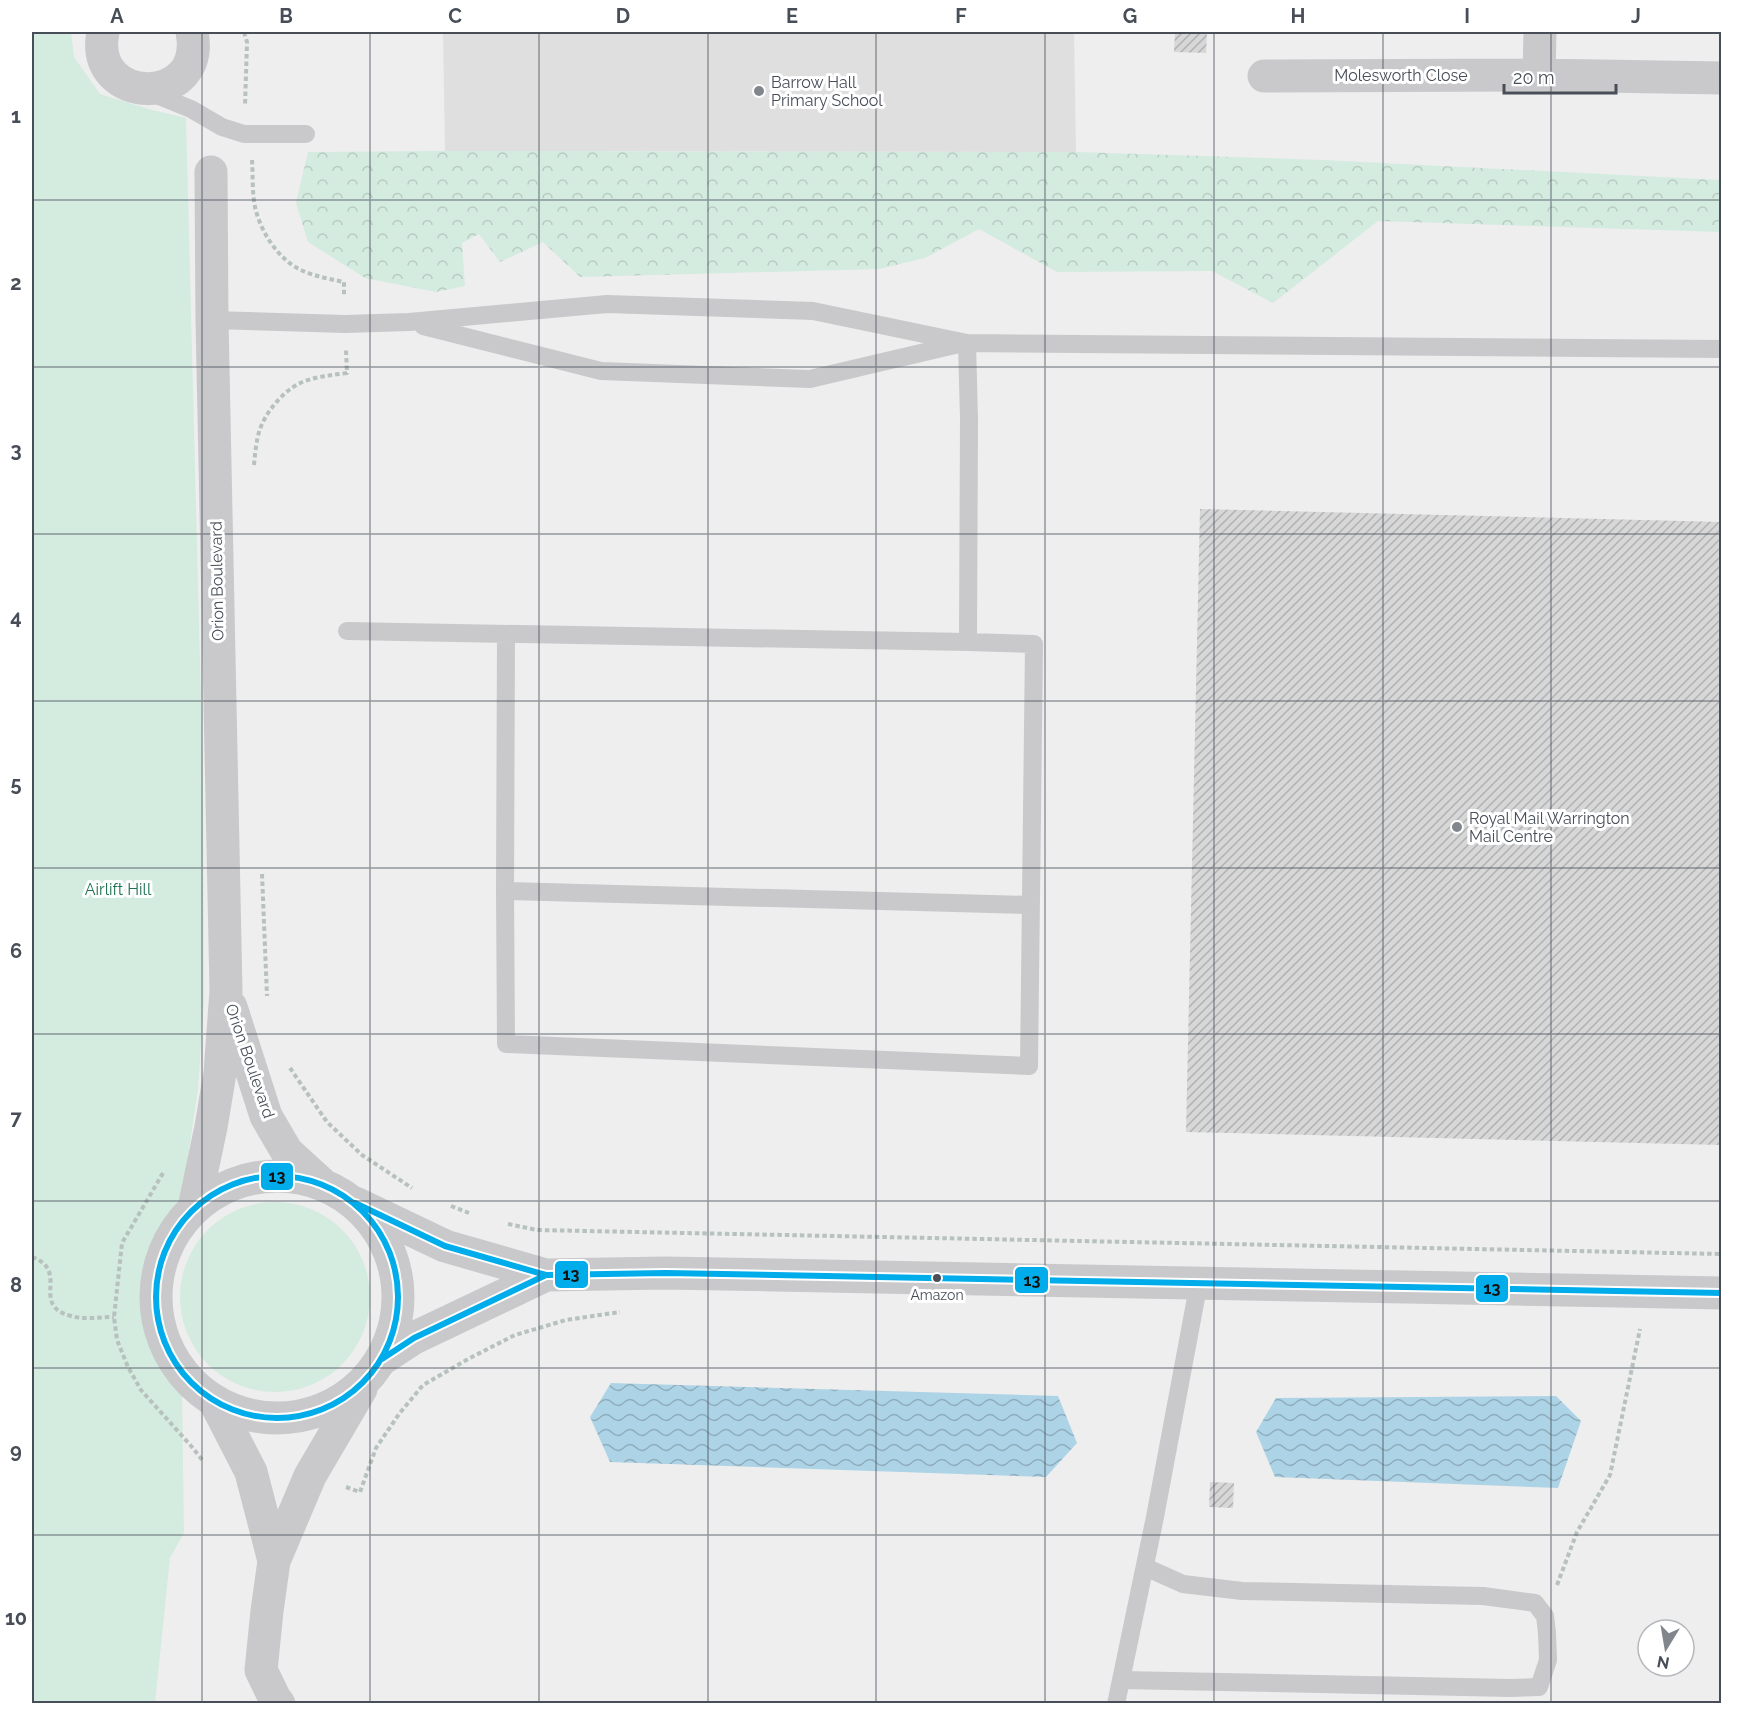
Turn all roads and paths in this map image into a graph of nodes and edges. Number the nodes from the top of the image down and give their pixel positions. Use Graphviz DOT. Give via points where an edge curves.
graph roads {
  1 [pos="103,32"];
  2 [pos="192,32"];
  3 [pos="244,32"];
  4 [pos="1540,32"];
  5 [pos="1539,75"];
  6 [pos="1264,76"];
  7 [pos="1722,78"];
  8 [pos="144,90"];
  9 [pos="244,116"];
  10 [pos="306,134"];
  11 [pos="252,156"];
  12 [pos="211,172"];
  13 [pos="344,282"];
  14 [pos="212,320"];
  15 [pos="409,322"];
  16 [pos="967,343"];
  17 [pos="1722,349"];
  18 [pos="347,631"];
  19 [pos="506,634"];
  20 [pos="968,642"];
  21 [pos="505,891"];
  22 [pos="1030,905"];
  23 [pos="226,991"];
  24 [pos="164,1170"];
  25 [pos="322,1184"];
  26 [pos="354,1203"];
  27 [pos="194,1208"];
  28 [pos="32,1257"];
  29 [pos="546,1275"];
  30 [pos="1199,1282"];
  31 [pos="1722,1293"];
  32 [pos="622,1312"];
  33 [pos="114,1317"];
  34 [pos="1640,1329"];
  35 [pos="374,1370"];
  36 [pos="215,1402"];
  37 [pos="204,1464"];
  38 [pos="360,1492"];
  39 [pos="274,1561"];
  40 [pos="1145,1567"];
  41 [pos="1545,1616"];
  42 [pos="1122,1680"];
  43 [pos="1538,1695"];
  44 [pos="279,1704"];
  45 [pos="1116,1704"];
  1 -- 8 [label="street" via="101,50 106,64 129,86"];
  2 -- 8 [label="street" via="192,56 185,70 160,88"];
  3 -- 9 [label="path"];
  4 -- 5 [label="street"];
  5 -- 6 [label="street, Molesworth Close"];
  5 -- 7 [label="street, Molesworth Close"];
  8 -- 10 [label="lane" via="244,134"];
  11 -- 13 [label="path" via="255,206 269,239 298,268"];
  12 -- 14 [label="street, Orion Boulevard"];
  14 -- 15 [label="lane"];
  14 -- 23 [label="street, Orion Boulevard"];
  15 -- 16 [label="lane" via="607,304 813,311"];
  15 -- 16 [label="lane" via="601,371 810,379"];
  16 -- 17 [label="lane"];
  16 -- 20 [label="lane"];
  18 -- 19 [label="lane"];
  19 -- 20 [label="lane"];
  19 -- 21 [label="lane"];
  20 -- 22 [label="lane" via="1034,644"];
  21 -- 22 [label="lane"];
  21 -- 22 [label="lane" via="506,1044 1029,1066"];
  23 -- 25 [label="street, Orion Boulevard" via="266,1116 287,1152"];
  23 -- 27 [label="street, Orion Boulevard" via="220,1072"];
  24 -- 33 [label="path" via="122,1242"];
  25 -- 26 [label="street"];
  25 -- 27 [label="street" via="296,1177 268,1176 216,1192"];
  26 -- 29 [label="street" via="445,1246"];
  26 -- 35 [label="street" via="378,1229 393,1259 399,1293 395,1327"];
  27 -- 36 [label="street" via="171,1237 164,1255 158,1273 156,1310 166,1347 186,1378"];
  28 -- 33 [label="path" via="48,1268 50,1299 62,1313 86,1318"];
  29 -- 30 [label="street" via="666,1273"];
  29 -- 35 [label="street" via="414,1338"];
  30 -- 31 [label="street"];
  30 -- 40 [label="lane"];
  32 -- 38 [label="path" via="566,1320 515,1335 423,1385 376,1448"];
  33 -- 37 [label="path" via="117,1340 141,1390"];
  34 -- 41 [label="path" via="1610,1475 1577,1532"];
  35 -- 36 [label="street" via="341,1401 311,1414 279,1419 246,1415"];
  35 -- 39 [label="street" via="310,1476"];
  36 -- 39 [label="street" via="251,1472"];
  39 -- 44 [label="street" via="261,1670"];
  40 -- 41 [label="lane" via="1183,1584 1242,1591 1483,1596 1535,1603"];
  40 -- 42 [label="lane"];
  41 -- 43 [label="lane" via="1548,1660"];
  42 -- 43 [label="lane" via="1498,1688"];
  42 -- 45 [label="lane"];
}
